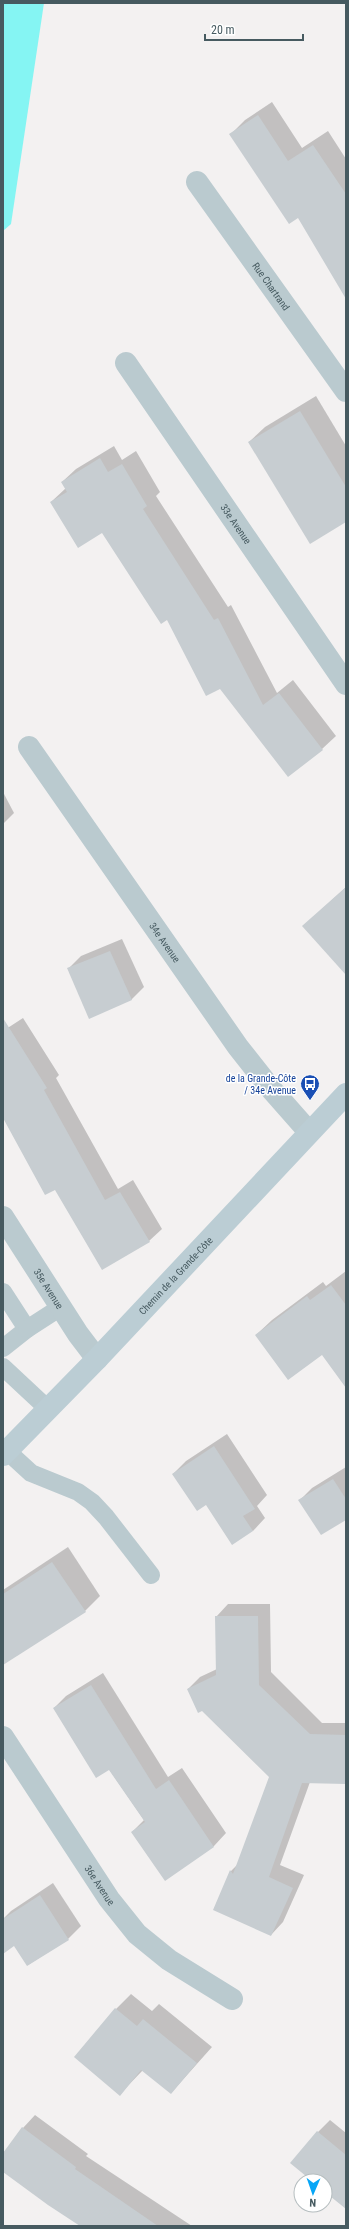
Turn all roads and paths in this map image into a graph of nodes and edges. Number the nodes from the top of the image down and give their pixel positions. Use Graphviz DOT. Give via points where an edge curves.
graph roads {
  1 [pos="197,182"];
  2 [pos="126,363"];
  3 [pos="346,391"];
  4 [pos="346,684"];
  5 [pos="29,747"];
  6 [pos="346,1094"];
  7 [pos="309,1132"];
  8 [pos="3,1217"];
  9 [pos="3,1292"];
  10 [pos="61,1307"];
  11 [pos="27,1329"];
  12 [pos="3,1348"];
  13 [pos="97,1359"];
  14 [pos="3,1367"];
  15 [pos="48,1409"];
  16 [pos="5,1453"];
  17 [pos="151,1575"];
  18 [pos="3,1737"];
  19 [pos="232,1999"];
  1 -- 3 [label="street, Rue Chartrand"];
  2 -- 4 [label="street, 33e Avenue"];
  5 -- 7 [label="street, 34e Avenue" via="238,1047"];
  6 -- 7 [label="main road, Chemin de la Grande-Côte"];
  7 -- 13 [label="main road, Chemin de la Grande-Côte"];
  8 -- 10 [label="street, 35e Avenue"];
  9 -- 11 [label="lane"];
  10 -- 11 [label="lane"];
  10 -- 13 [label="street, 35e Avenue"];
  11 -- 12 [label="lane"];
  13 -- 15 [label="main road, Chemin de la Grande-Côte"];
  14 -- 15 [label="lane"];
  15 -- 16 [label="main road, Chemin de la Grande-Côte"];
  16 -- 17 [label="lane" via="31,1473 78,1492 92,1502 106,1516"];
  18 -- 19 [label="street, 36e Avenue" via="109,1899 137,1934 169,1960"];
}
